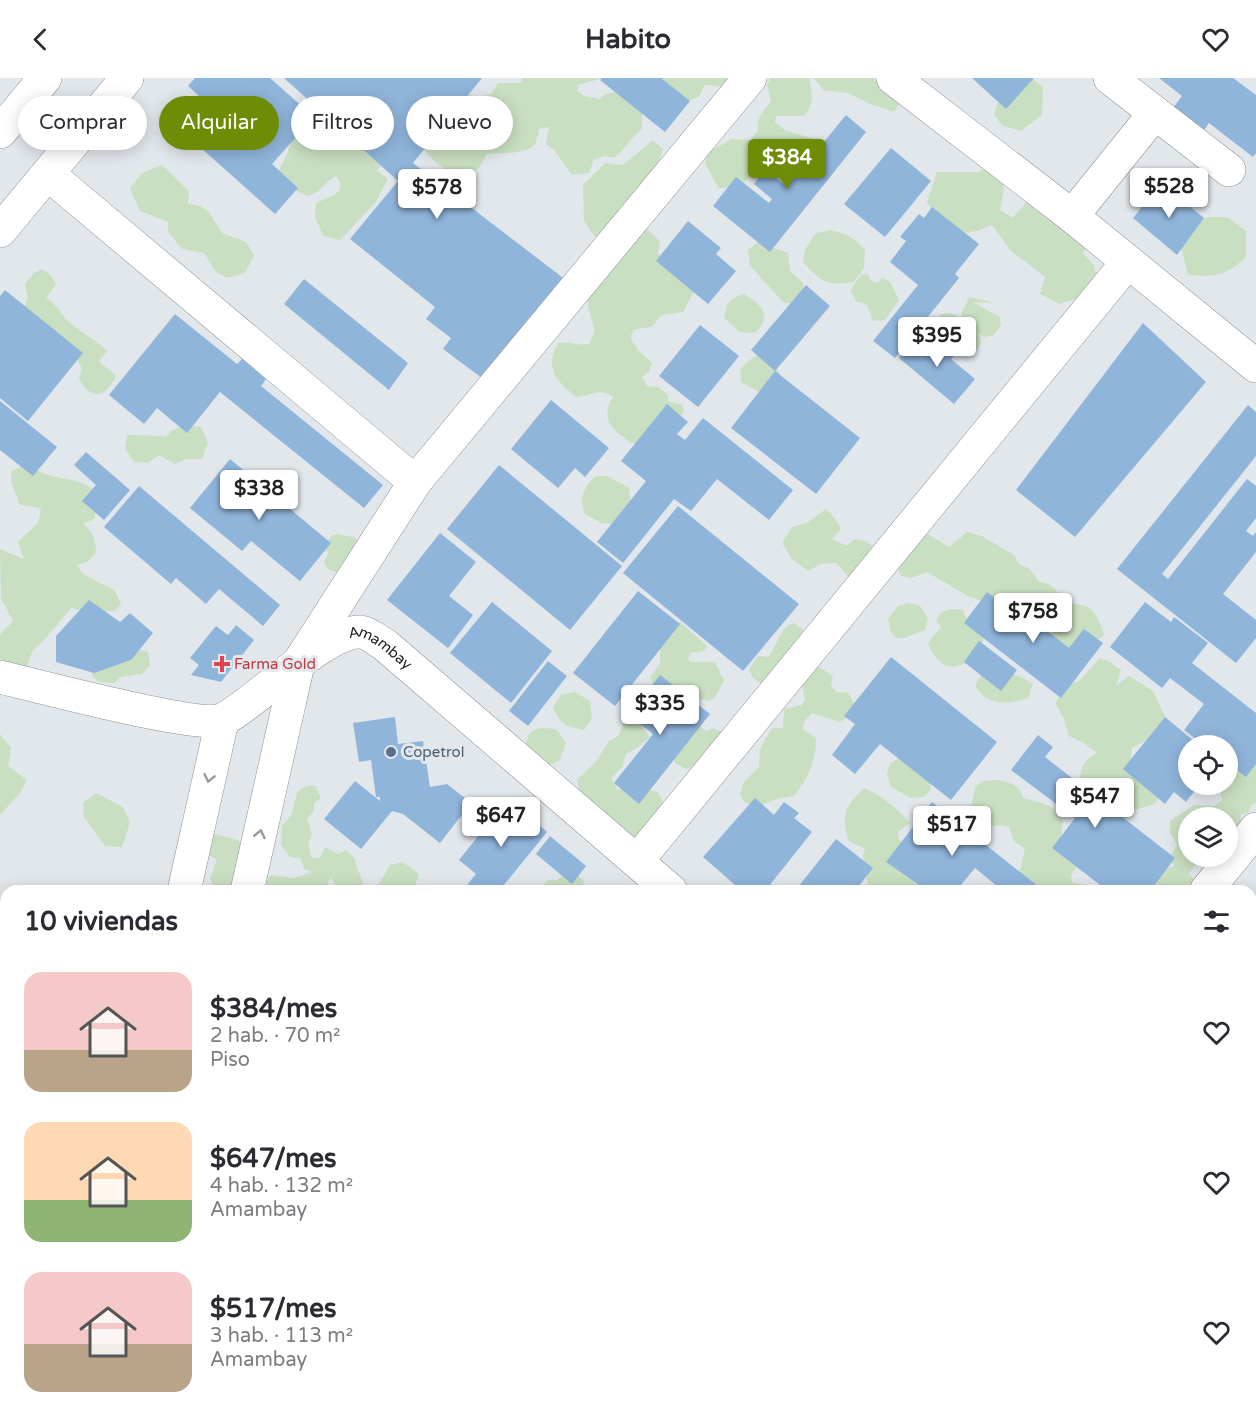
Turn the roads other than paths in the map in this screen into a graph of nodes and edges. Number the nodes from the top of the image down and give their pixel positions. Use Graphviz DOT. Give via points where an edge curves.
graph roads {
  1 [pos="45,78"];
  2 [pos="127,78"];
  3 [pos="750,78"];
  4 [pos="893,78"];
  5 [pos="1110,78"];
  6 [pos="1155,113"];
  7 [pos="0,132"];
  8 [pos="1229,170"];
  9 [pos="48,174"];
  10 [pos="1071,216"];
  11 [pos="0,231"];
  12 [pos="1127,263"];
  13 [pos="1256,366"];
  14 [pos="415,482"];
  15 [pos="298,664"];
  16 [pos="0,677"];
  17 [pos="222,720"];
  18 [pos="1256,829"];
  19 [pos="637,861"];
  20 [pos="185,885"];
  21 [pos="248,885"];
  22 [pos="664,885"];
  23 [pos="1211,885"];
  1 -- 7 [label="street"];
  2 -- 9 [label="street"];
  3 -- 14 [label="street"];
  4 -- 10 [label="street"];
  5 -- 6 [label="street"];
  6 -- 8 [label="street"];
  6 -- 10 [label="street"];
  9 -- 11 [label="street"];
  9 -- 14 [label="street"];
  10 -- 12 [label="street"];
  12 -- 13 [label="street"];
  12 -- 19 [label="street"];
  14 -- 15 [label="street"];
  15 -- 17 [label="street, Amambay"];
  15 -- 19 [label="street, Amambay" via="345,633 363,632 385,645"];
  21 -- 15 [label="street, one-way"];
  16 -- 17 [label="street" via="183,719"];
  17 -- 20 [label="street, one-way"];
  18 -- 23 [label="street"];
  19 -- 22 [label="street, Amambay"];
}
